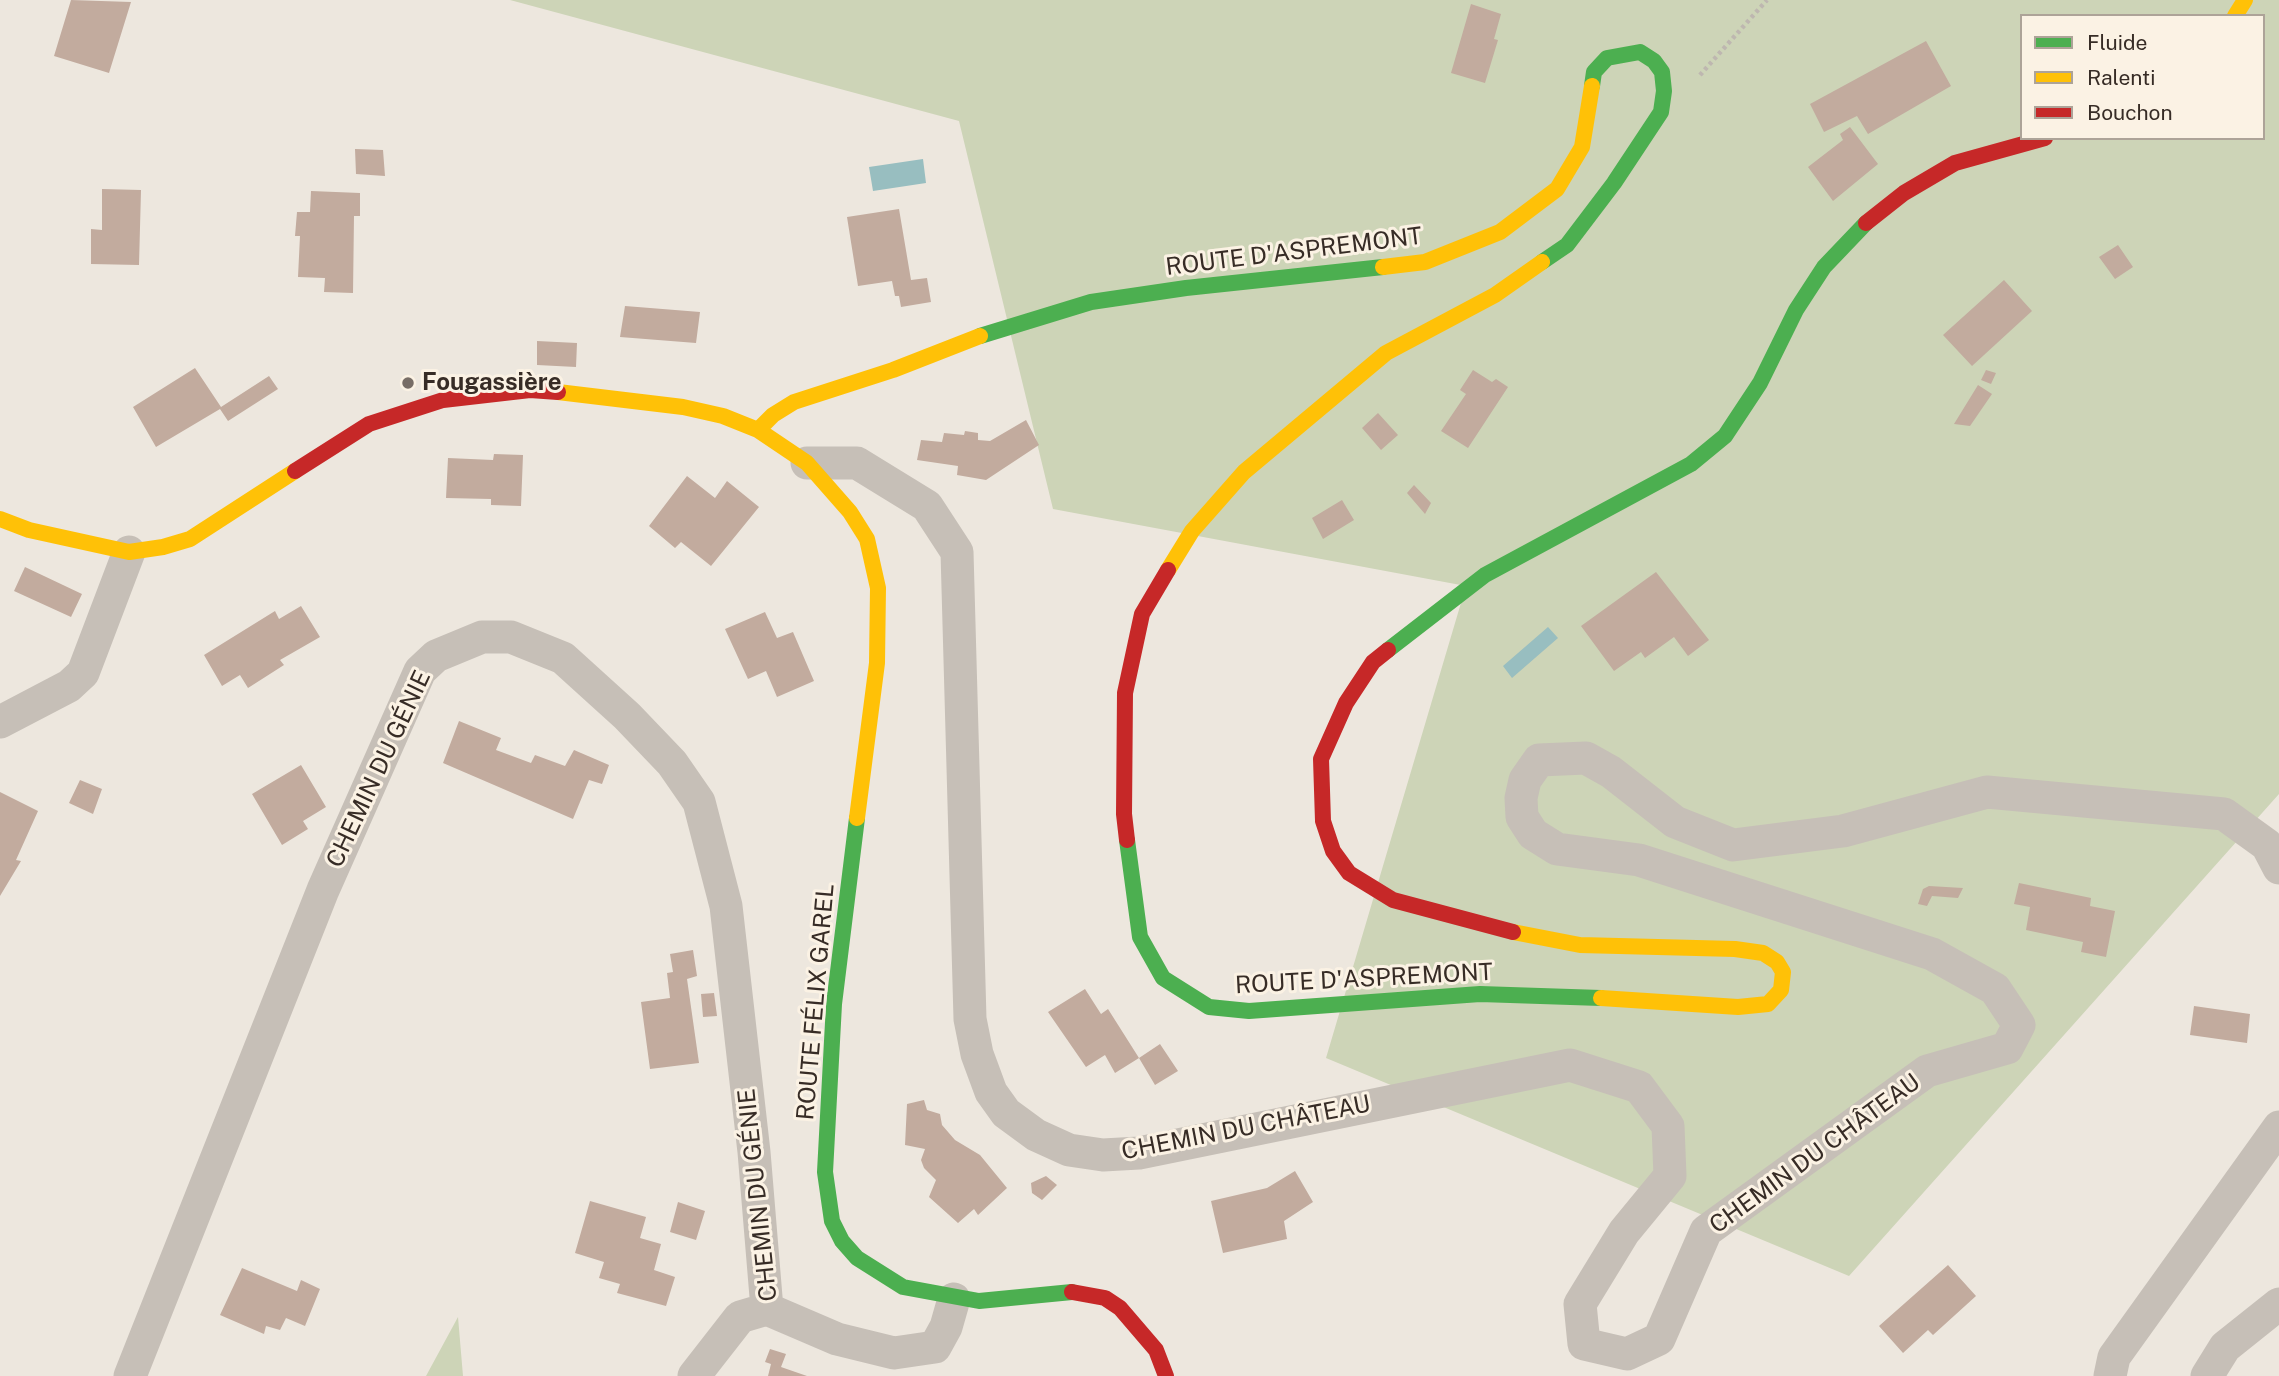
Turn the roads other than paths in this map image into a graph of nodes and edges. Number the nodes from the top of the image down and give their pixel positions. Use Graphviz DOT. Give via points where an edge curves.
graph roads {
  1 [pos="2038,140"];
  2 [pos="758,430"];
  3 [pos="807,463"];
  4 [pos="0,519"];
  5 [pos="129,552"];
  6 [pos="0,722"];
  7 [pos="2279,868"];
  8 [pos="2279,1127"];
  9 [pos="954,1299"];
  10 [pos="2279,1304"];
  11 [pos="766,1309"];
  12 [pos="130,1376"];
  13 [pos="694,1376"];
  14 [pos="1166,1376"];
  15 [pos="2110,1376"];
  16 [pos="2207,1376"];
  1 -- 2 [label="street, ROUTE D'ASPREMONT" via="1955,163 1904,192 1864,225 1824,267 1725,436 1691,464 1485,575 1373,662 1346,703 1321,759 1323,821 1333,851 1349,873 1393,900 1479,926 1580,945 1763,953 1783,972 1781,990 1768,1004 1738,1007 1480,994 1249,1011 1209,1007 1163,978 1140,937 1133,898 1124,814 1125,693 1142,614 1192,531 1244,472 1386,353 1495,295 1567,245 1661,112 1662,72 1640,52 1606,58 1594,72 1582,146 1557,189 1500,232 1425,262 1091,302 975,337 794,402"];
  2 -- 3 [label="street, ROUTE FÉLIX GAREL"];
  2 -- 5 [label="street" via="683,407 587,394 530,390 443,400 369,424 190,539"];
  3 -- 7 [label="street, CHEMIN DU CHÂTEAU" via="858,463 927,506 957,552 970,1019 991,1092 1006,1113 1036,1135 1069,1150 1103,1155 1139,1153 1570,1065 1639,1087 1668,1125 1671,1177 1624,1232 1580,1304 1584,1343 1627,1354 1659,1339 1706,1231 1927,1072 2007,1048 2019,1025 1995,989 1933,954 1639,860 1558,849 1533,834 1522,817 1525,779 1539,760 1586,758 1612,772 1675,822 1733,845 1843,831 1987,792 2224,814 2267,845"];
  3 -- 9 [label="street, ROUTE FÉLIX GAREL" via="867,538 879,611 877,663 834,1004 826,1195 842,1241 858,1258 903,1287"];
  4 -- 5 [label="street"];
  5 -- 6 [label="street" via="83,673 69,686"];
  8 -- 15 [label="street" via="2114,1357"];
  9 -- 11 [label="street, CHEMIN DU GÉNIE" via="935,1347 894,1353 837,1339"];
  9 -- 14 [label="street, ROUTE FÉLIX GAREL" via="979,1301 1064,1292 1105,1298 1120,1308 1156,1350"];
  10 -- 16 [label="street" via="2225,1347"];
  11 -- 12 [label="street, CHEMIN DU GÉNIE" via="754,1152 726,906 699,802 671,763 627,716 563,658 511,637 482,637 436,656 420,671 323,890"];
  11 -- 13 [label="street" via="740,1317"];
}
